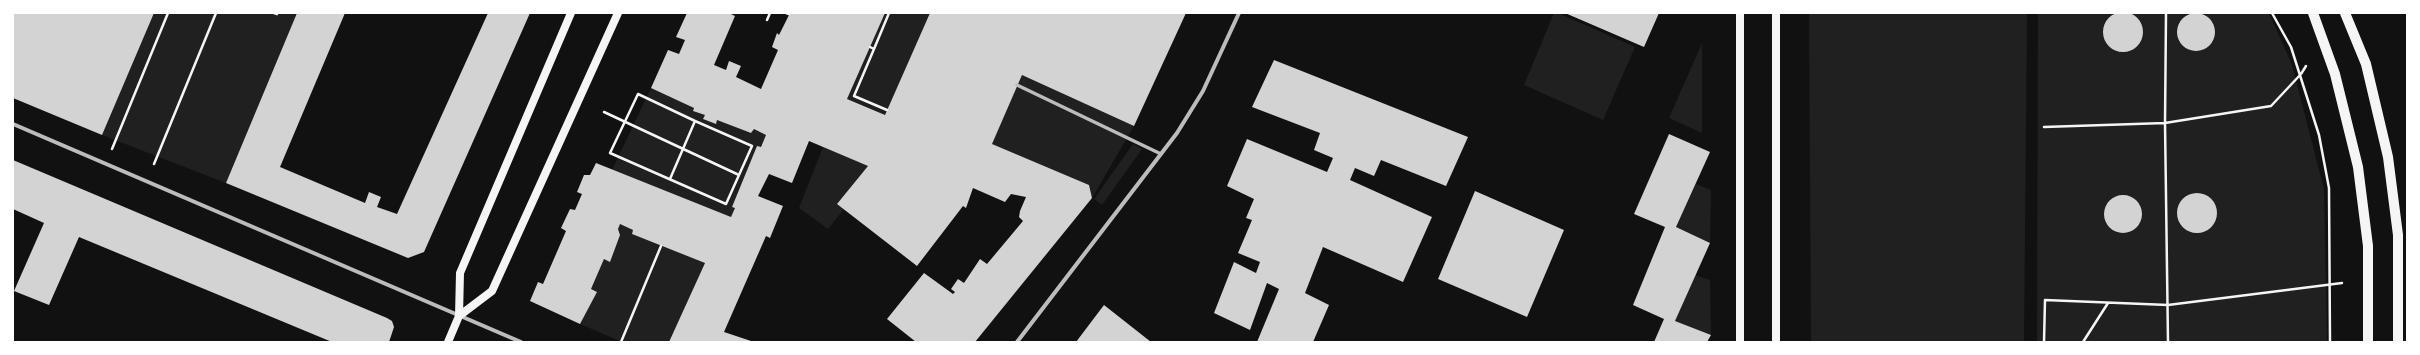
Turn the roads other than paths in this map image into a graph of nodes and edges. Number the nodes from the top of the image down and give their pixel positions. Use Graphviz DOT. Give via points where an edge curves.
graph roads {
  1 [pos="571,13"];
  2 [pos="618,13"];
  3 [pos="1239,13"];
  4 [pos="1740,13"];
  5 [pos="1776,13"];
  6 [pos="2313,13"];
  7 [pos="2345,13"];
  8 [pos="1017,85"];
  9 [pos="13,124"];
  10 [pos="1162,154"];
  11 [pos="459,316"];
  12 [pos="448,342"];
  13 [pos="521,342"];
  14 [pos="1017,342"];
  15 [pos="1740,342"];
  16 [pos="1776,342"];
  17 [pos="2368,342"];
  18 [pos="2398,342"];
  1 -- 11 [label="main road" via="460,273"];
  2 -- 11 [label="main road" via="492,291"];
  3 -- 10 [label="street" via="1203,91"];
  4 -- 15 [label="main road"];
  5 -- 16 [label="main road"];
  6 -- 17 [label="main road" via="2335,74 2358,167 2368,246"];
  7 -- 18 [label="main road" via="2366,64 2388,157 2398,236"];
  8 -- 10 [label="street"];
  9 -- 11 [label="street"];
  10 -- 14 [label="street"];
  11 -- 12 [label="main road"];
  11 -- 13 [label="street"];
}
